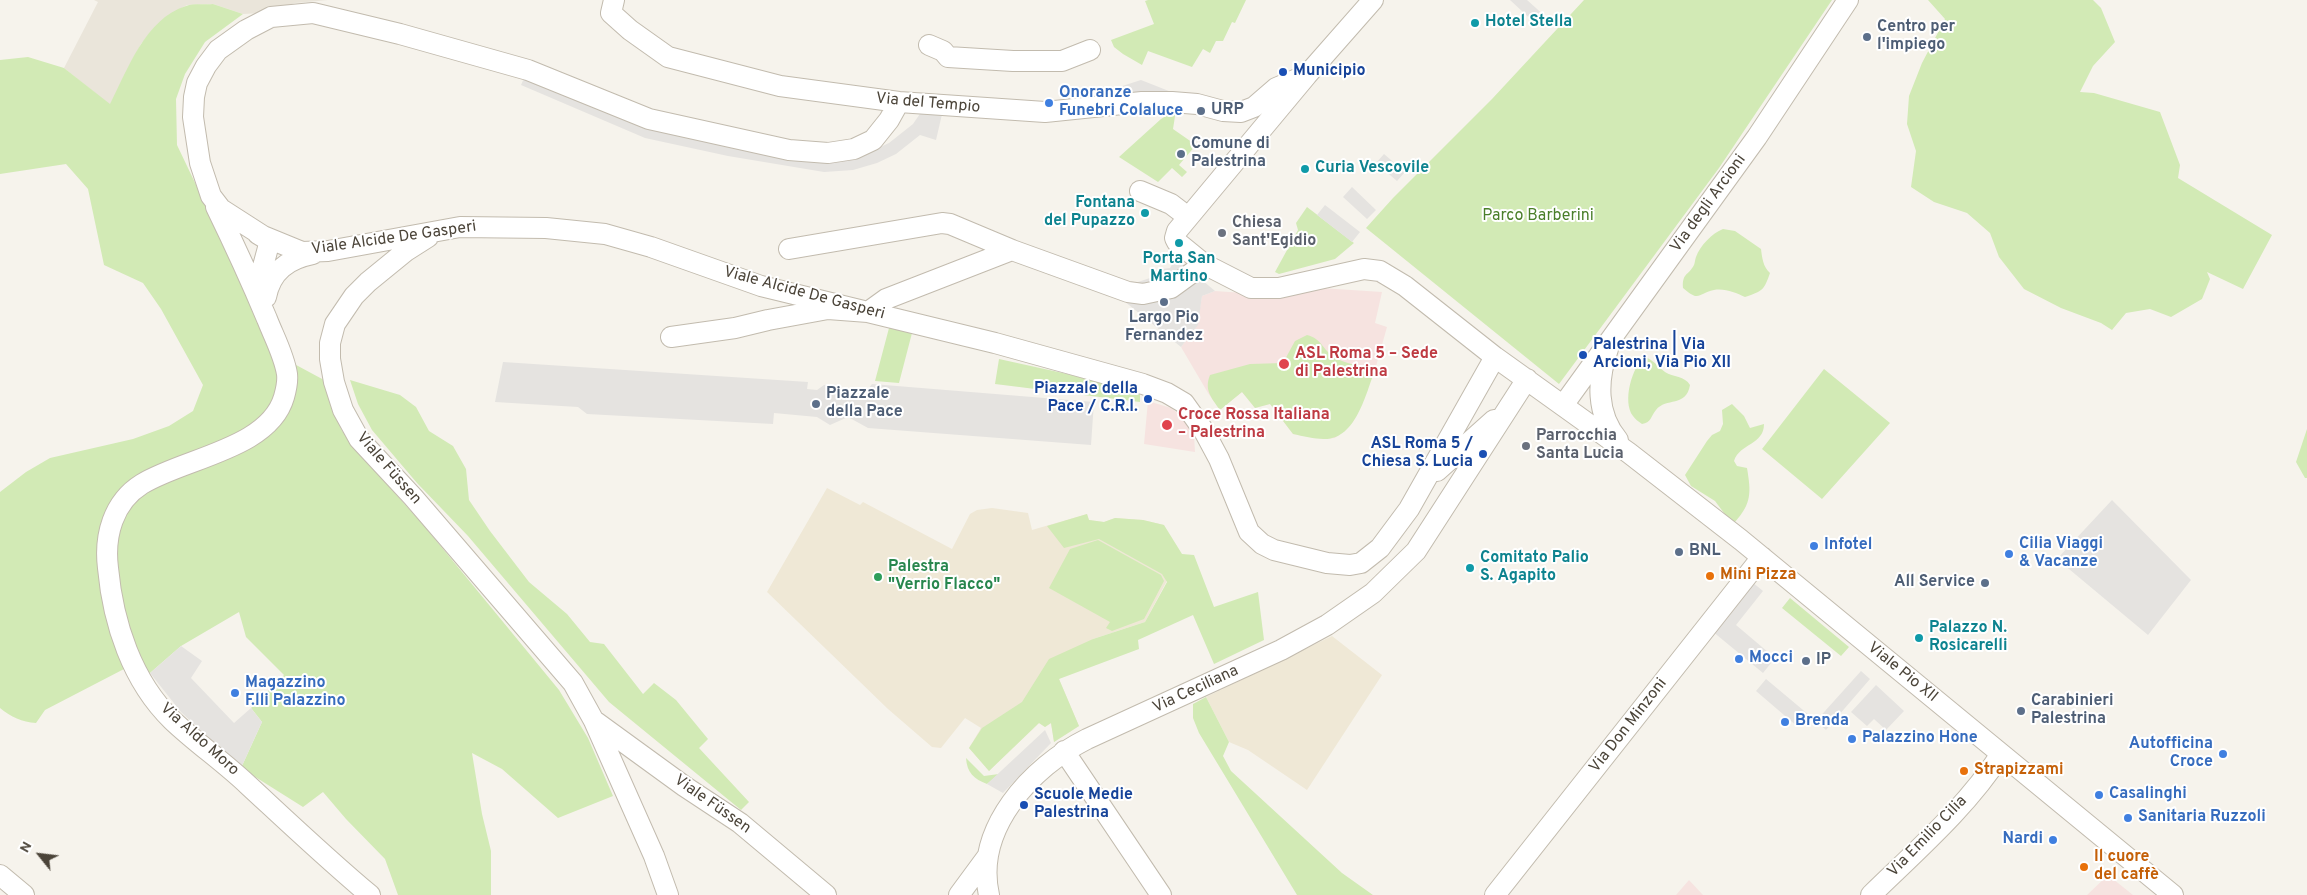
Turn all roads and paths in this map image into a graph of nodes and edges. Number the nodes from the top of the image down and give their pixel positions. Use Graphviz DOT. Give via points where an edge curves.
graph roads {
  1 [pos="614,0"];
  2 [pos="1372,0"];
  3 [pos="1848,0"];
  4 [pos="929,45"];
  5 [pos="1090,50"];
  6 [pos="1279,96"];
  7 [pos="899,102"];
  8 [pos="1140,191"];
  9 [pos="210,196"];
  10 [pos="1188,217"];
  11 [pos="460,227"];
  12 [pos="263,236"];
  13 [pos="789,249"];
  14 [pos="1012,250"];
  15 [pos="328,251"];
  16 [pos="1204,264"];
  17 [pos="246,268"];
  18 [pos="264,311"];
  19 [pos="868,312"];
  20 [pos="1622,323"];
  21 [pos="671,337"];
  22 [pos="1495,357"];
  23 [pos="1527,379"];
  24 [pos="1472,397"];
  25 [pos="1564,404"];
  26 [pos="1509,408"];
  27 [pos="1462,447"];
  28 [pos="1630,452"];
  29 [pos="1422,486"];
  30 [pos="1447,504"];
  31 [pos="1762,557"];
  32 [pos="594,721"];
  33 [pos="1064,751"];
  34 [pos="2001,754"];
  35 [pos="987,857"];
  36 [pos="370,895"];
  37 [pos="668,895"];
  38 [pos="826,895"];
  39 [pos="958,895"];
  40 [pos="989,895"];
  41 [pos="1161,895"];
  42 [pos="1495,895"];
  43 [pos="1871,895"];
  44 [pos="2173,895"];
  1 -- 7 [label="street, Via del Tempio" via="611,13 668,57 780,86"];
  2 -- 6 [label="street" via="1307,75"];
  3 -- 20 [label="street, Via degli Arcioni" via="1762,130"];
  4 -- 5 [label="street" via="948,57 1013,61 1062,60"];
  6 -- 7 [label="street, Via del Tempio" via="1241,112 1172,102 1045,112"];
  6 -- 10 [label="street"];
  7 -- 9 [label="street, Viale Alcide De Gasperi" via="873,140 854,149 828,153 789,150 649,119 528,70 360,24 313,13 271,17 251,26 218,50 197,83 195,138"];
  8 -- 10 [label="street" via="1171,204"];
  9 -- 12 [label="street, Viale Alcide De Gasperi" via="230,216"];
  9 -- 17 [label="street, Via Aldo Moro"];
  10 -- 16 [label="street" via="1175,238"];
  11 -- 15 [label="street, Viale Alcide De Gasperi"];
  11 -- 19 [label="street, Viale Alcide De Gasperi" via="546,228 605,234 651,247 746,282"];
  11 -- 32 [label="street, Viale Füssen" via="432,236 406,251 368,282 344,309 335,324 330,343 337,394 359,439 573,683"];
  12 -- 15 [label="street, Viale Alcide De Gasperi" via="302,252"];
  12 -- 17 [label="street, Via Aldo Moro" via="254,236 247,243"];
  12 -- 18 [label="street, Via Aldo Moro" via="269,244 262,270"];
  13 -- 14 [label="street" via="942,223 962,228"];
  14 -- 16 [label="street" via="1128,292 1143,294 1170,288"];
  14 -- 19 [label="street" via="886,299"];
  15 -- 18 [label="street" via="300,257 281,268 272,277"];
  16 -- 22 [label="street" via="1260,290 1356,270 1380,271 1405,286"];
  17 -- 18 [label="street, Via Aldo Moro"];
  18 -- 36 [label="street, Via Aldo Moro" via="287,376 285,395 278,412 252,437 170,469 139,486 126,498 109,530 107,559 112,595 124,645 146,686 171,719"];
  19 -- 21 [label="street" via="828,309 736,328"];
  19 -- 29 [label="street, Viale Alcide De Gasperi" via="1134,382 1178,399 1188,408 1214,449 1249,532 1267,547 1336,564 1361,563 1393,533"];
  20 -- 25 [label="street, Via degli Arcioni"];
  20 -- 28 [label="street, Viale Pio XII" via="1604,362 1601,397 1608,424"];
  22 -- 23 [label="street"];
  22 -- 24 [label="street"];
  23 -- 25 [label="street"];
  23 -- 26 [label="street, Via Ceciliana"];
  24 -- 27 [label="street"];
  24 -- 29 [label="street"];
  25 -- 28 [label="street, Viale Pio XII"];
  26 -- 27 [label="street"];
  26 -- 30 [label="street, Via Ceciliana"];
  27 -- 29 [label="street"];
  27 -- 30 [label="street"];
  28 -- 31 [label="street, Viale Pio XII"];
  30 -- 33 [label="street, Via Ceciliana" via="1404,565 1373,593 1327,624 1281,650"];
  31 -- 34 [label="street, Viale Pio XII"];
  31 -- 42 [label="street, Via Don Minzoni"];
  32 -- 37 [label="street, Viale Füssen"];
  32 -- 38 [label="street, Viale Füssen" via="740,823"];
  33 -- 35 [label="street, Via Ceciliana" via="1042,769 1008,809 994,834"];
  33 -- 41 [label="street"];
  34 -- 43 [label="street, Via Emilio Cilia" via="1955,811"];
  34 -- 44 [label="street, Viale Pio XII"];
  35 -- 39 [label="street"];
  35 -- 40 [label="street, Via Ceciliana" via="985,872"];
}
